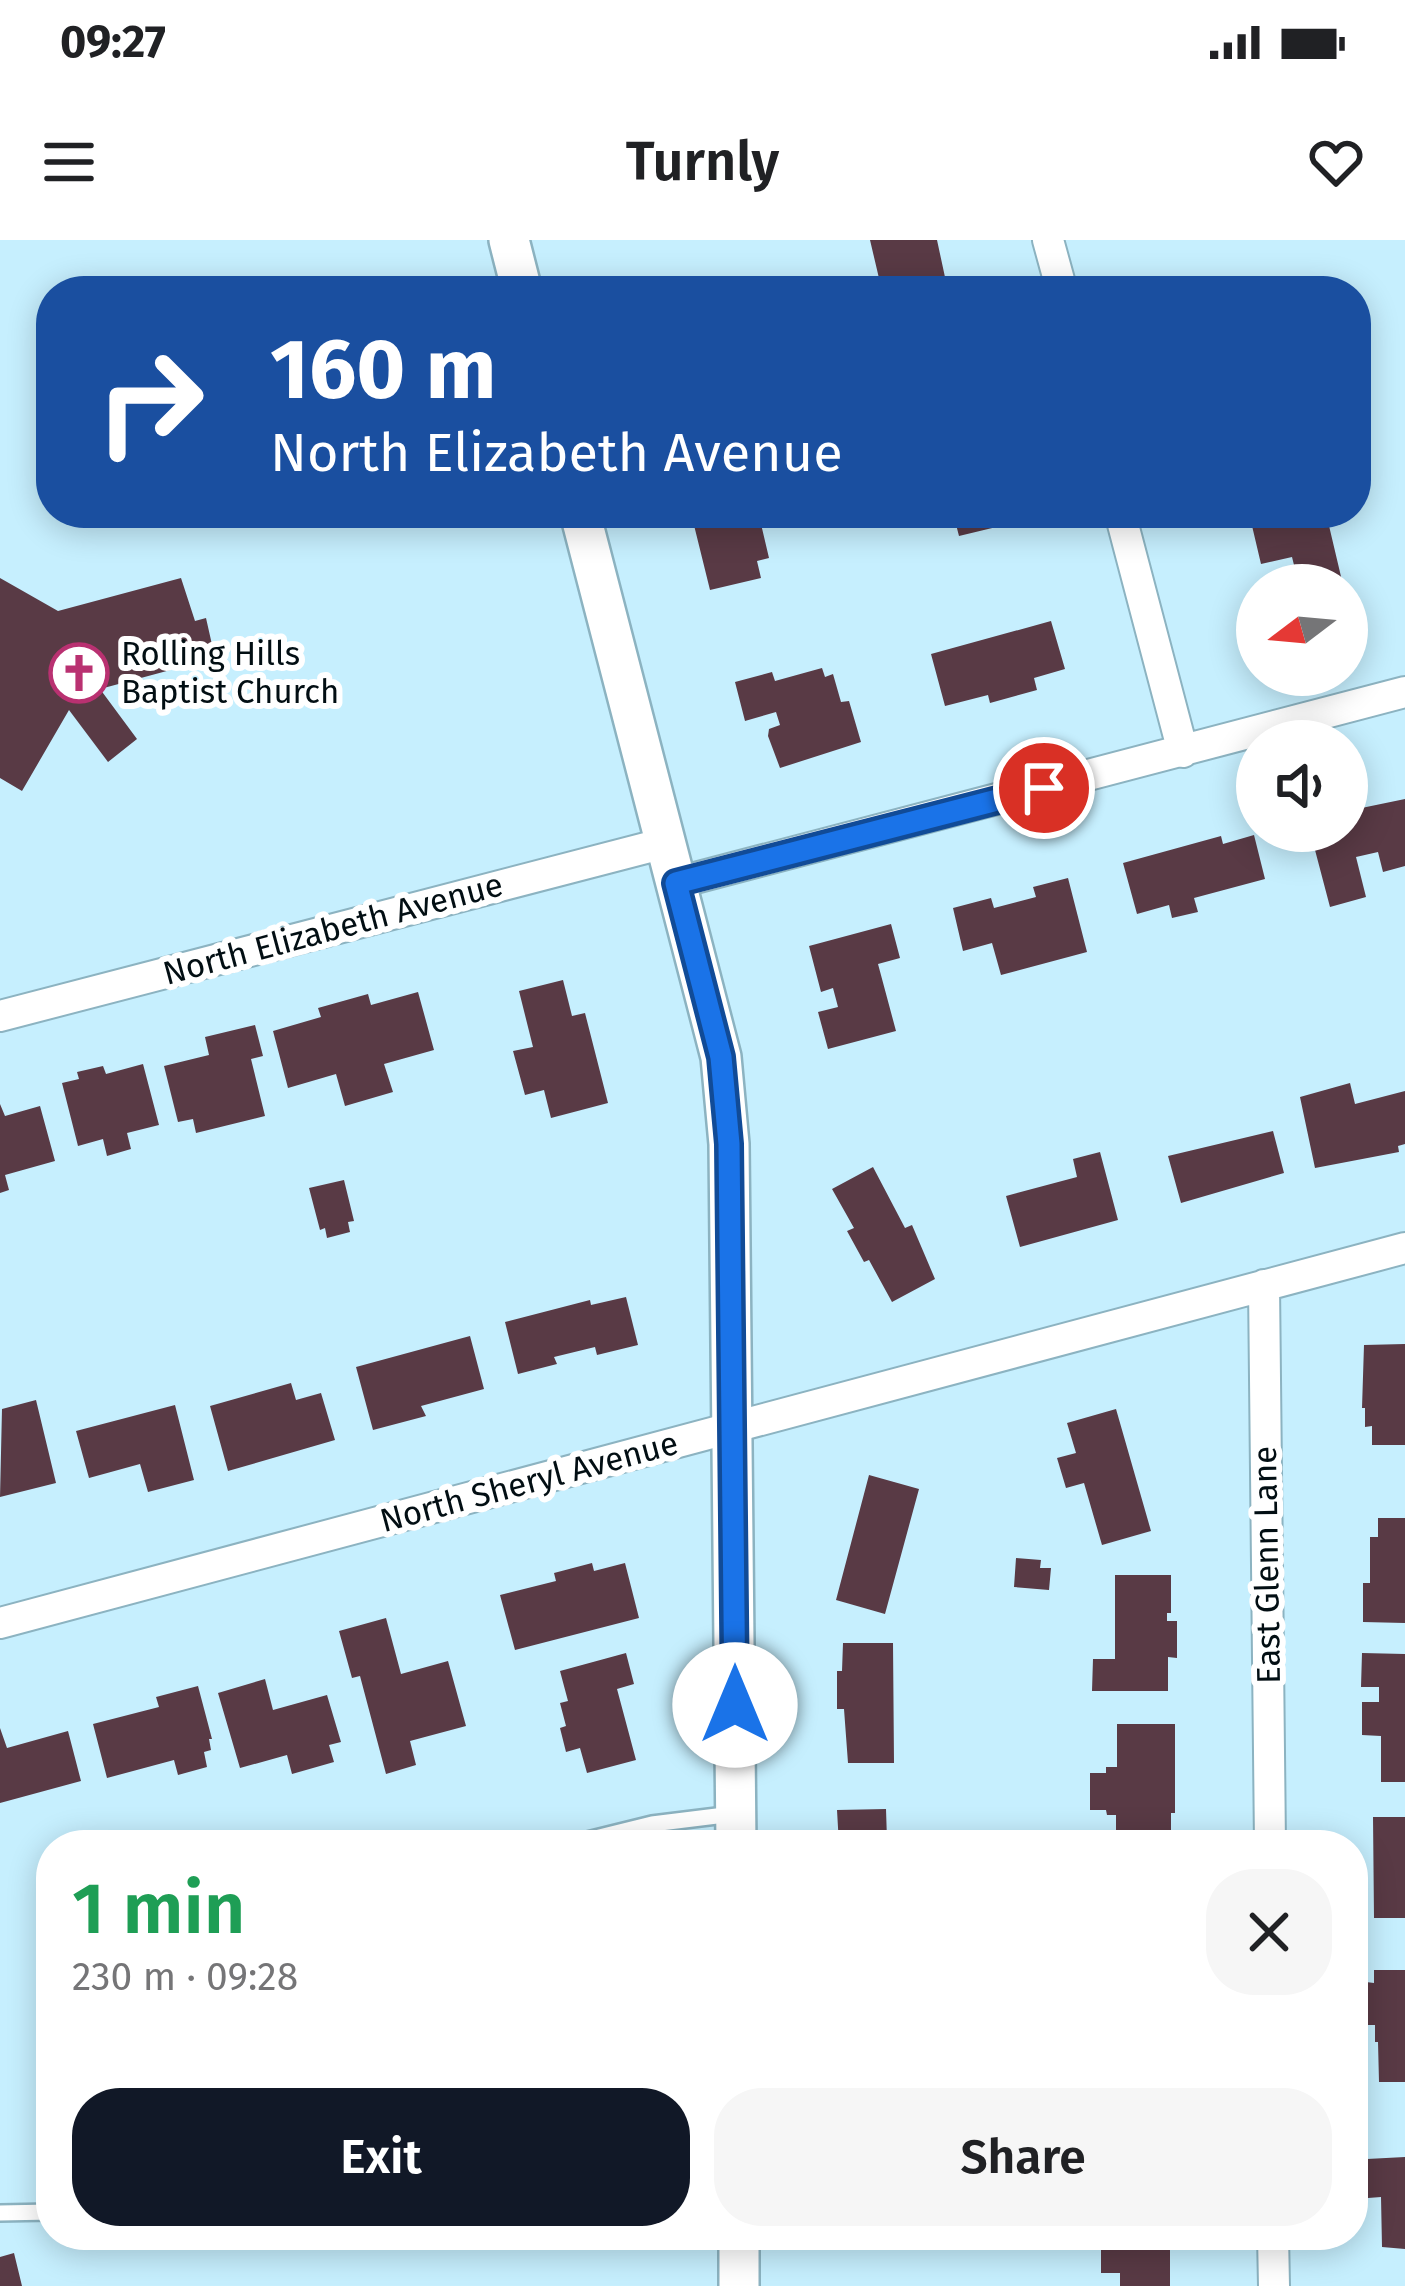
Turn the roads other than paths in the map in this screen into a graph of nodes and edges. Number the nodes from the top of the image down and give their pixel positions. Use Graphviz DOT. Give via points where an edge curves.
graph roads {
  1 [pos="509,240"];
  2 [pos="1048,240"];
  3 [pos="518,276"];
  4 [pos="1058,276"];
  5 [pos="584,528"];
  6 [pos="1124,528"];
  7 [pos="1405,692"];
  8 [pos="1183,752"];
  9 [pos="665,843"];
  10 [pos="676,883"];
  11 [pos="0,1016"];
  12 [pos="1405,1248"];
  13 [pos="1264,1286"];
  14 [pos="733,1427"];
  15 [pos="0,1623"];
  16 [pos="736,1829"];
  17 [pos="628,1830"];
  18 [pos="1270,1830"];
  19 [pos="36,2212"];
  20 [pos="0,2213"];
  21 [pos="739,2250"];
  22 [pos="1274,2250"];
  23 [pos="739,2286"];
  24 [pos="1274,2286"];
  1 -- 3 [label="street"];
  2 -- 4 [label="street"];
  5 -- 9 [label="street"];
  6 -- 8 [label="street"];
  7 -- 8 [label="street"];
  8 -- 10 [label="street"];
  9 -- 10 [label="street"];
  9 -- 11 [label="street, North Elizabeth Avenue"];
  10 -- 14 [label="street" via="721,1057"];
  12 -- 13 [label="street, North Sheryl Avenue"];
  13 -- 14 [label="street, North Sheryl Avenue"];
  13 -- 18 [label="street, East Glenn Lane"];
  14 -- 15 [label="street, North Sheryl Avenue"];
  14 -- 16 [label="street"];
  16 -- 17 [label="lane"];
  19 -- 20 [label="lane"];
  21 -- 23 [label="street"];
  22 -- 24 [label="street"];
}
